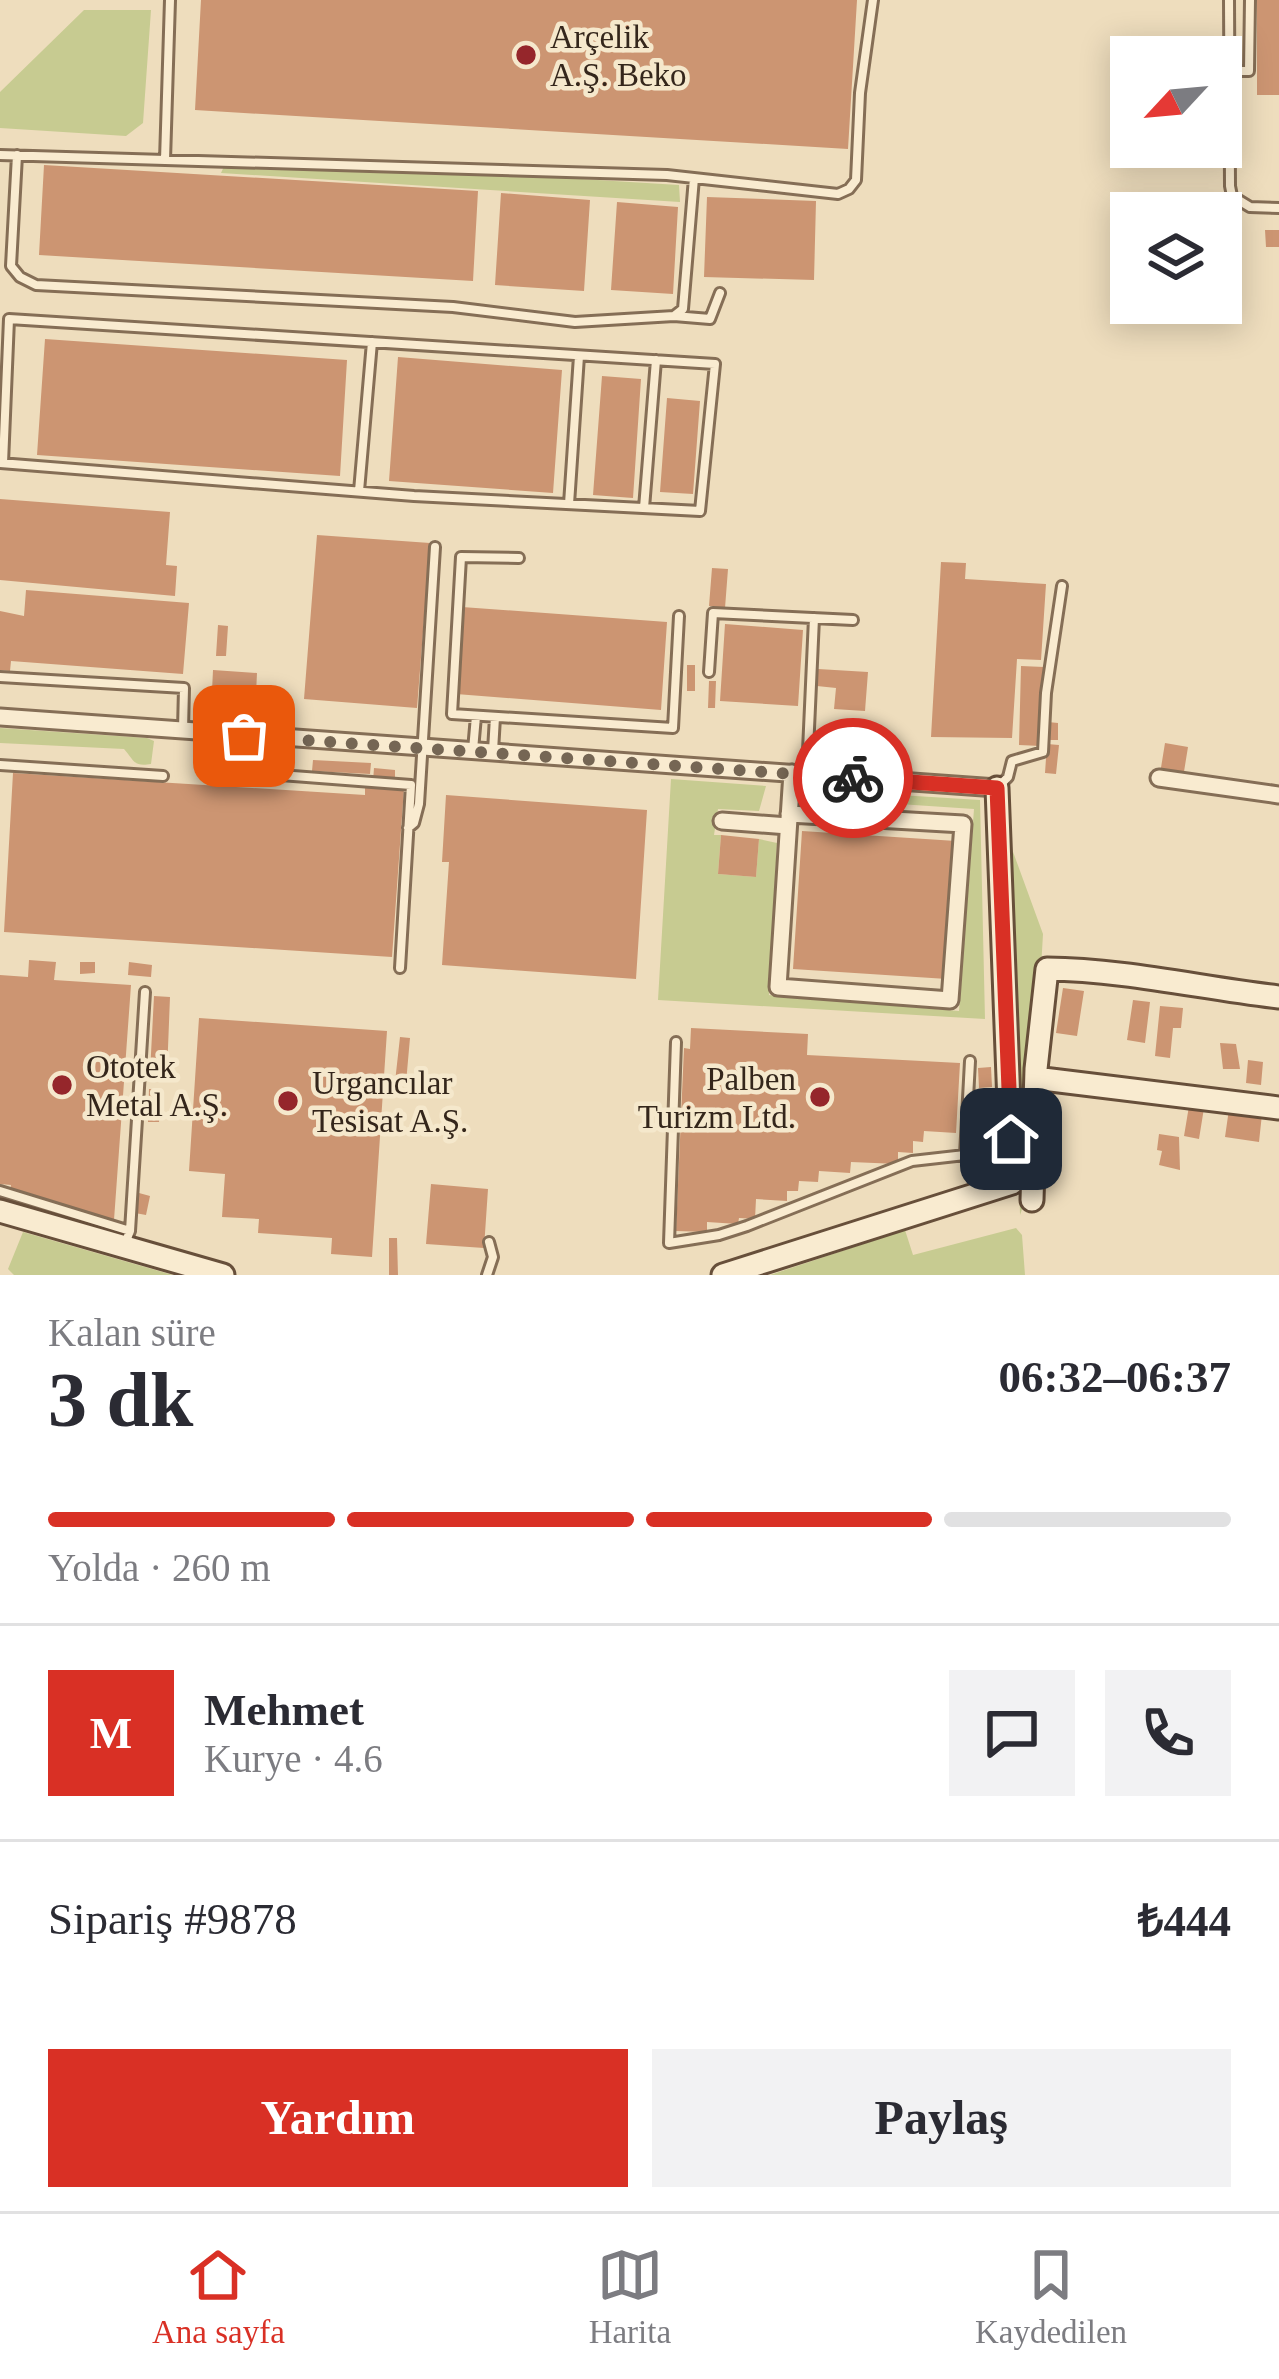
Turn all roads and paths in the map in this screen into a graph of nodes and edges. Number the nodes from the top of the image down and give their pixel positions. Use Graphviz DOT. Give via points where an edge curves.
graph roads {
  1 [pos="170,0"];
  2 [pos="874,0"];
  3 [pos="1229,0"];
  4 [pos="1250,0"];
  5 [pos="1229,36"];
  6 [pos="1242,71"];
  7 [pos="0,155"];
  8 [pos="17,155"];
  9 [pos="165,160"];
  10 [pos="1231,168"];
  11 [pos="694,178"];
  12 [pos="1279,208"];
  13 [pos="720,293"];
  14 [pos="674,316"];
  15 [pos="372,342"];
  16 [pos="579,356"];
  17 [pos="656,360"];
  18 [pos="1,463"];
  19 [pos="359,491"];
  20 [pos="569,504"];
  21 [pos="644,508"];
  22 [pos="435,547"];
  23 [pos="520,558"];
  24 [pos="1062,586"];
  25 [pos="679,616"];
  26 [pos="814,618"];
  27 [pos="853,620"];
  28 [pos="709,672"];
  29 [pos="0,677"];
  30 [pos="476,716"];
  31 [pos="0,717"];
  32 [pos="495,717"];
  33 [pos="182,731"];
  34 [pos="423,748"];
  35 [pos="473,752"];
  36 [pos="493,753"];
  37 [pos="0,766"];
  38 [pos="227,771"];
  39 [pos="800,774"];
  40 [pos="163,776"];
  41 [pos="1159,778"];
  42 [pos="997,788"];
  43 [pos="1279,795"];
  44 [pos="789,820"];
  45 [pos="722,821"];
  46 [pos="408,828"];
  47 [pos="400,968"];
  48 [pos="145,992"];
  49 [pos="1279,997"];
  50 [pos="676,1042"];
  51 [pos="970,1061"];
  52 [pos="1043,1078"];
  53 [pos="1279,1108"];
  54 [pos="965,1155"];
  55 [pos="0,1191"];
  56 [pos="979,1194"];
  57 [pos="1032,1201"];
  58 [pos="0,1211"];
  59 [pos="127,1239"];
  60 [pos="489,1241"];
  61 [pos="223,1275"];
  62 [pos="487,1275"];
  63 [pos="723,1275"];
  1 -- 9 [label="lane"];
  2 -- 11 [label="lane" via="849,189"];
  3 -- 5 [label="lane"];
  4 -- 6 [label="lane" via="1250,71"];
  7 -- 8 [label="lane"];
  8 -- 9 [label="lane"];
  8 -- 14 [label="lane" via="11,266 36,286 453,307 575,322"];
  9 -- 11 [label="lane"];
  10 -- 12 [label="lane" via="1232,196 1250,207"];
  11 -- 14 [label="lane" via="683,309"];
  13 -- 14 [label="lane" via="710,319"];
  15 -- 16 [label="lane"];
  15 -- 18 [label="lane" via="9,319"];
  15 -- 19 [label="lane"];
  16 -- 17 [label="lane"];
  16 -- 20 [label="lane"];
  17 -- 21 [label="lane"];
  17 -- 21 [label="lane" via="716,364 700,511"];
  18 -- 19 [label="lane"];
  19 -- 20 [label="lane"];
  20 -- 21 [label="lane"];
  22 -- 34 [label="lane"];
  23 -- 30 [label="lane" via="461,556 452,714"];
  24 -- 42 [label="lane" via="1043,752 1012,761"];
  25 -- 32 [label="lane" via="673,728"];
  26 -- 27 [label="lane"];
  26 -- 28 [label="lane" via="712,613"];
  26 -- 39 [label="lane"];
  29 -- 33 [label="lane" via="184,688"];
  30 -- 32 [label="lane"];
  30 -- 35 [label="lane"];
  31 -- 33 [label="street"];
  32 -- 36 [label="lane"];
  33 -- 34 [label="street"];
  34 -- 35 [label="street"];
  34 -- 46 [label="lane" via="419,804"];
  35 -- 36 [label="street"];
  36 -- 39 [label="street"];
  37 -- 40 [label="lane"];
  38 -- 46 [label="lane" via="411,785"];
  39 -- 42 [label="street"];
  39 -- 44 [label="street"];
  41 -- 43 [label="street"];
  42 -- 56 [label="street" via="1012,1183"];
  44 -- 44 [label="street" via="778,987 950,1000 963,824"];
  44 -- 45 [label="street"];
  46 -- 47 [label="lane"];
  48 -- 59 [label="lane"];
  49 -- 57 [label="street" via="1047,969"];
  50 -- 54 [label="lane" via="669,1243 733,1231 912,1160"];
  51 -- 54 [label="lane"];
  52 -- 53 [label="street"];
  54 -- 56 [label="lane"];
  55 -- 59 [label="lane"];
  56 -- 63 [label="street"];
  58 -- 59 [label="street"];
  59 -- 61 [label="street"];
  60 -- 62 [label="lane"];
}
